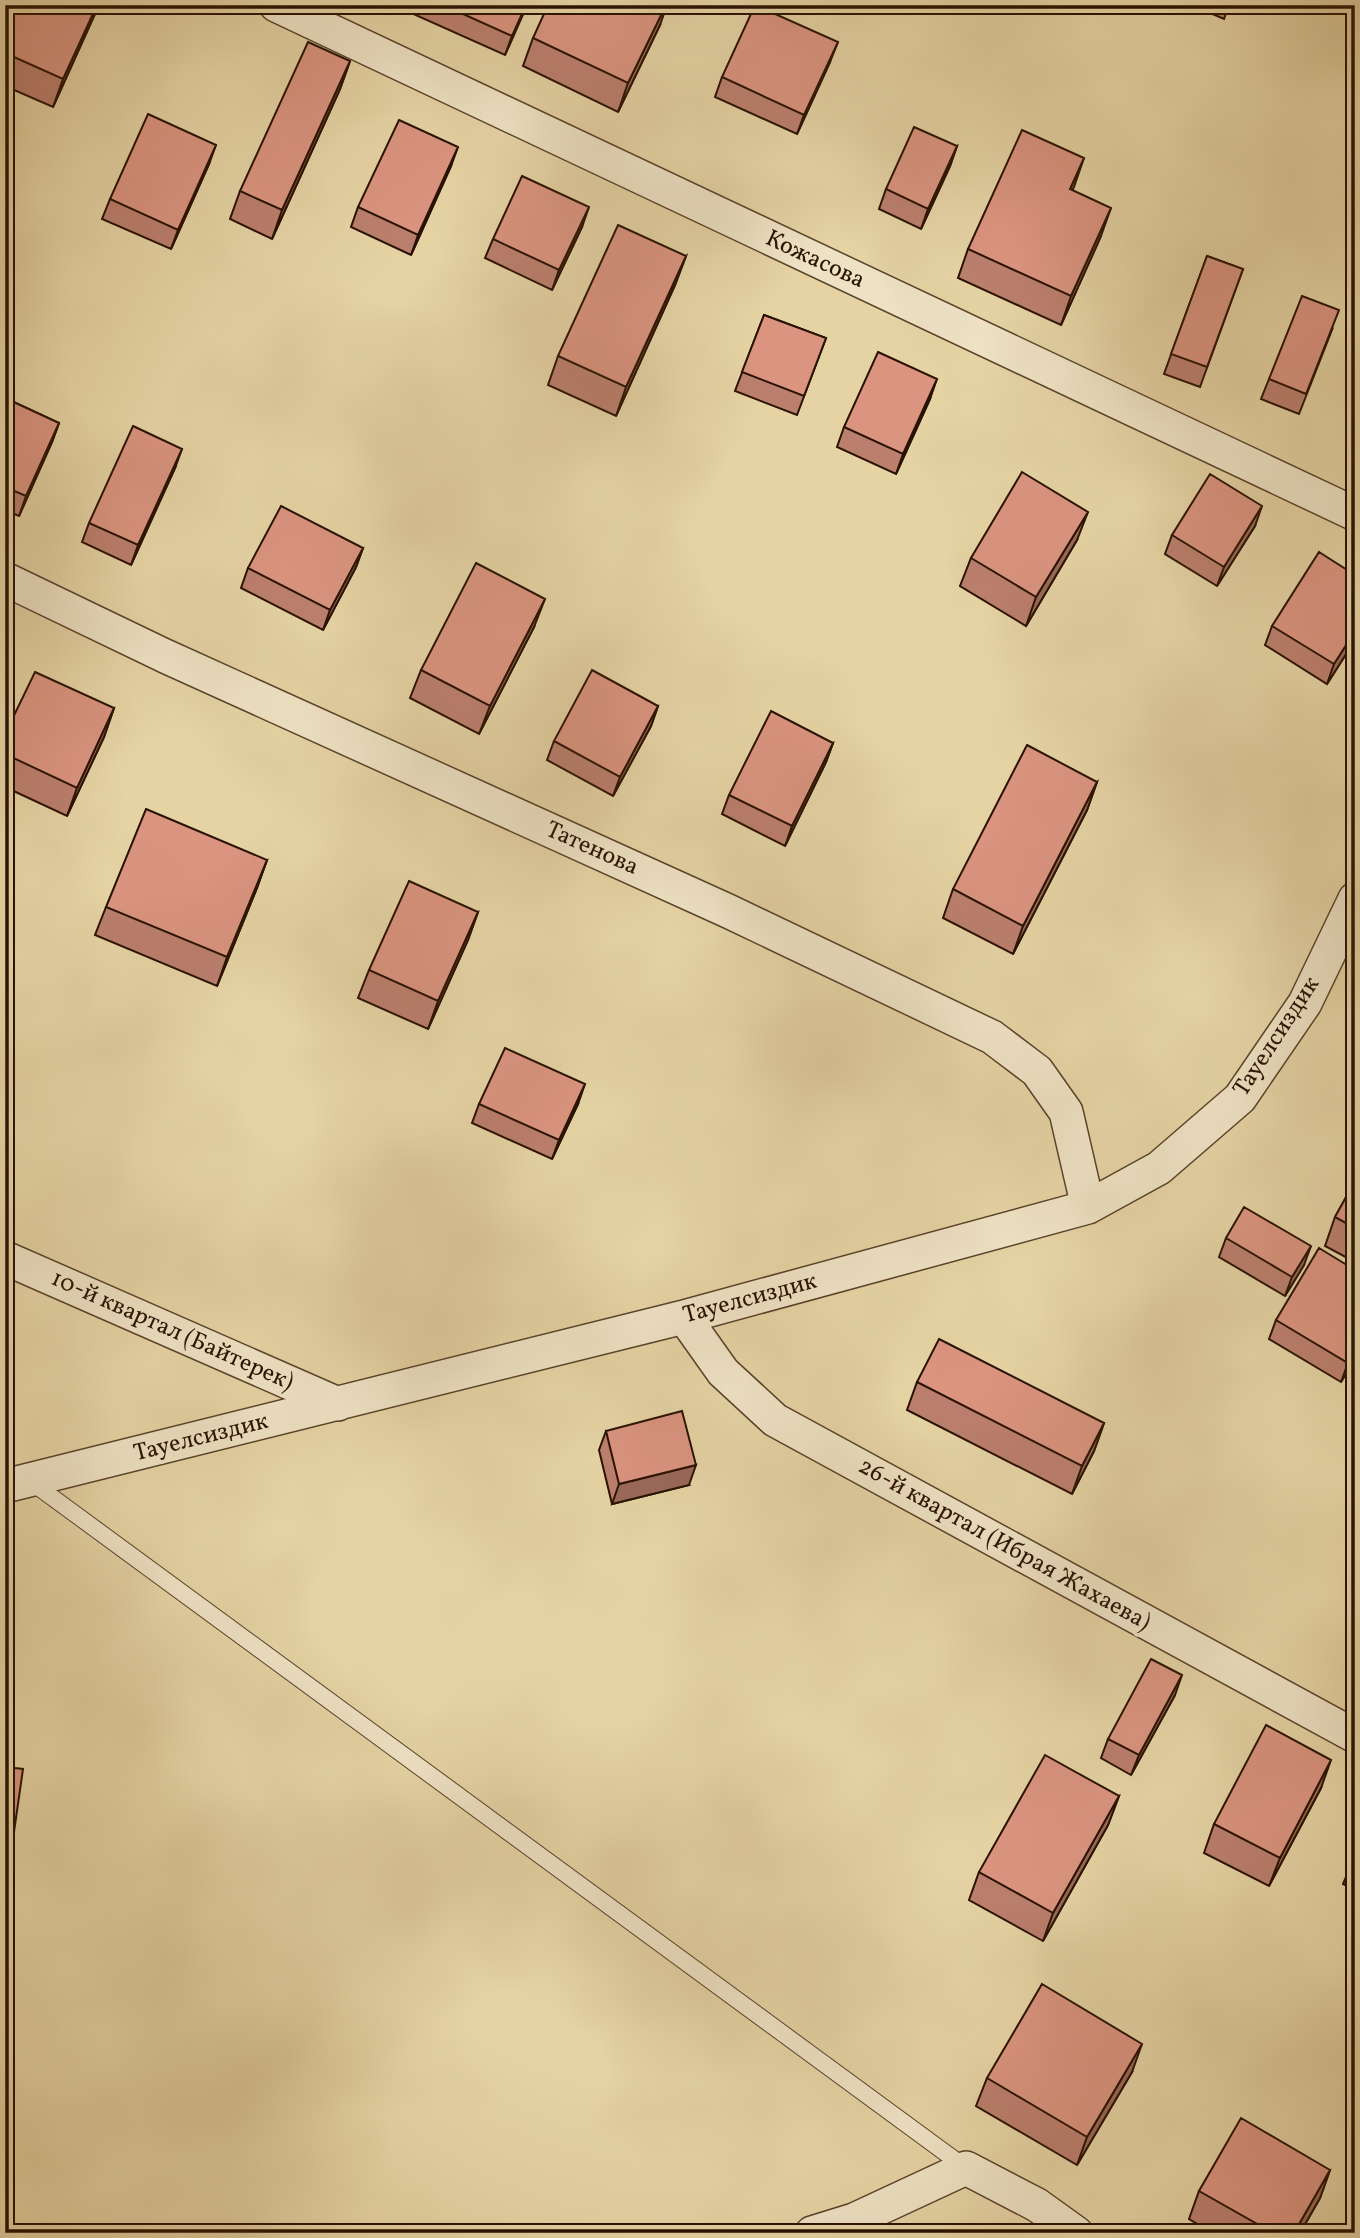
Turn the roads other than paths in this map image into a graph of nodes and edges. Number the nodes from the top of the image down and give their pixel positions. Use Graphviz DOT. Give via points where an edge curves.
graph roads {
  1 [pos="276,5"];
  2 [pos="1355,514"];
  3 [pos="5,579"];
  4 [pos="1355,899"];
  5 [pos="1088,1207"];
  6 [pos="5,1258"];
  7 [pos="684,1317"];
  8 [pos="338,1404"];
  9 [pos="17,1484"];
  10 [pos="1355,1736"];
  11 [pos="966,2168"];
  12 [pos="812,2233"];
  13 [pos="1076,2233"];
  1 -- 2 [label="street, Кожасова"];
  3 -- 5 [label="street, Татенова" via="992,1037 1037,1071 1066,1112"];
  4 -- 5 [label="street, Тауелсиздик" via="1305,1003 1240,1098 1159,1168"];
  5 -- 7 [label="street, Тауелсиздик"];
  6 -- 8 [label="street, 10-й квартал (Байтерек)"];
  7 -- 8 [label="street, Тауелсиздик"];
  7 -- 10 [label="street, 26-й квартал (Ибрая Жахаева)" via="723,1372 775,1420"];
  8 -- 9 [label="street, Тауелсиздик"];
  9 -- 11 [label="lane"];
  11 -- 12 [label="street" via="854,2220"];
  11 -- 13 [label="street" via="1037,2205"];
}
